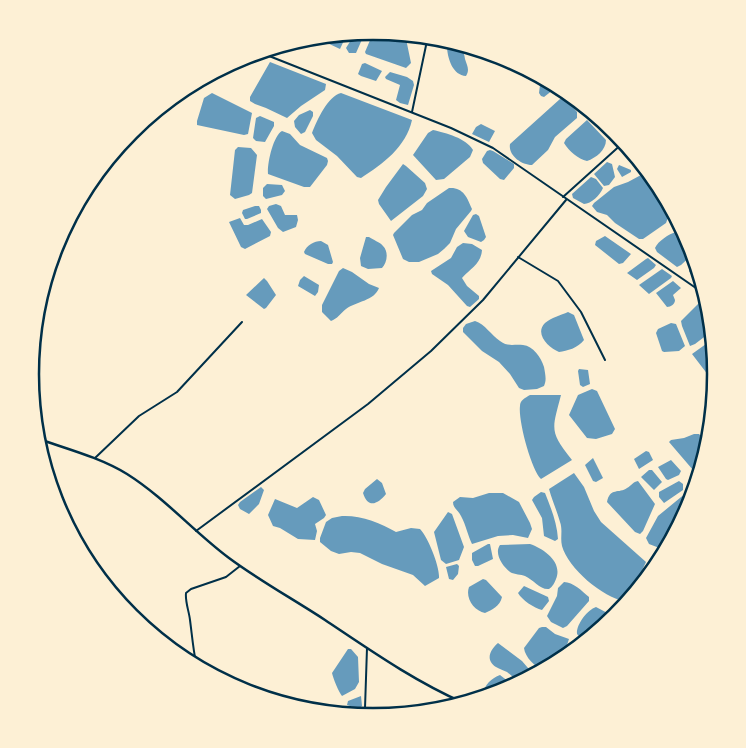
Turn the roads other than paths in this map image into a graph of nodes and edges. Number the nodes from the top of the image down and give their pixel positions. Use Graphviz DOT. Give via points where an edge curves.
graph roads {
  1 [pos="426,44"];
  2 [pos="269,56"];
  3 [pos="412,112"];
  4 [pos="618,147"];
  5 [pos="563,197"];
  6 [pos="567,200"];
  7 [pos="518,257"];
  8 [pos="696,288"];
  9 [pos="242,322"];
  10 [pos="605,360"];
  11 [pos="46,441"];
  12 [pos="95,458"];
  13 [pos="196,532"];
  14 [pos="240,566"];
  15 [pos="366,648"];
  16 [pos="194,656"];
  17 [pos="454,698"];
  18 [pos="365,708"];
  1 -- 3 [label="street"];
  2 -- 3 [label="street"];
  3 -- 5 [label="street" via="493,148"];
  4 -- 5 [label="street"];
  5 -- 6 [label="street"];
  6 -- 7 [label="street"];
  6 -- 8 [label="street"];
  7 -- 10 [label="street" via="558,281 581,312"];
  7 -- 13 [label="street" via="476,308 394,383"];
  9 -- 12 [label="street" via="177,392 139,416"];
  11 -- 12 [label="street"];
  12 -- 13 [label="street" via="145,486"];
  13 -- 14 [label="street"];
  14 -- 15 [label="street"];
  14 -- 16 [label="street" via="226,577 186,593"];
  15 -- 17 [label="street"];
  15 -- 18 [label="street"];
}
